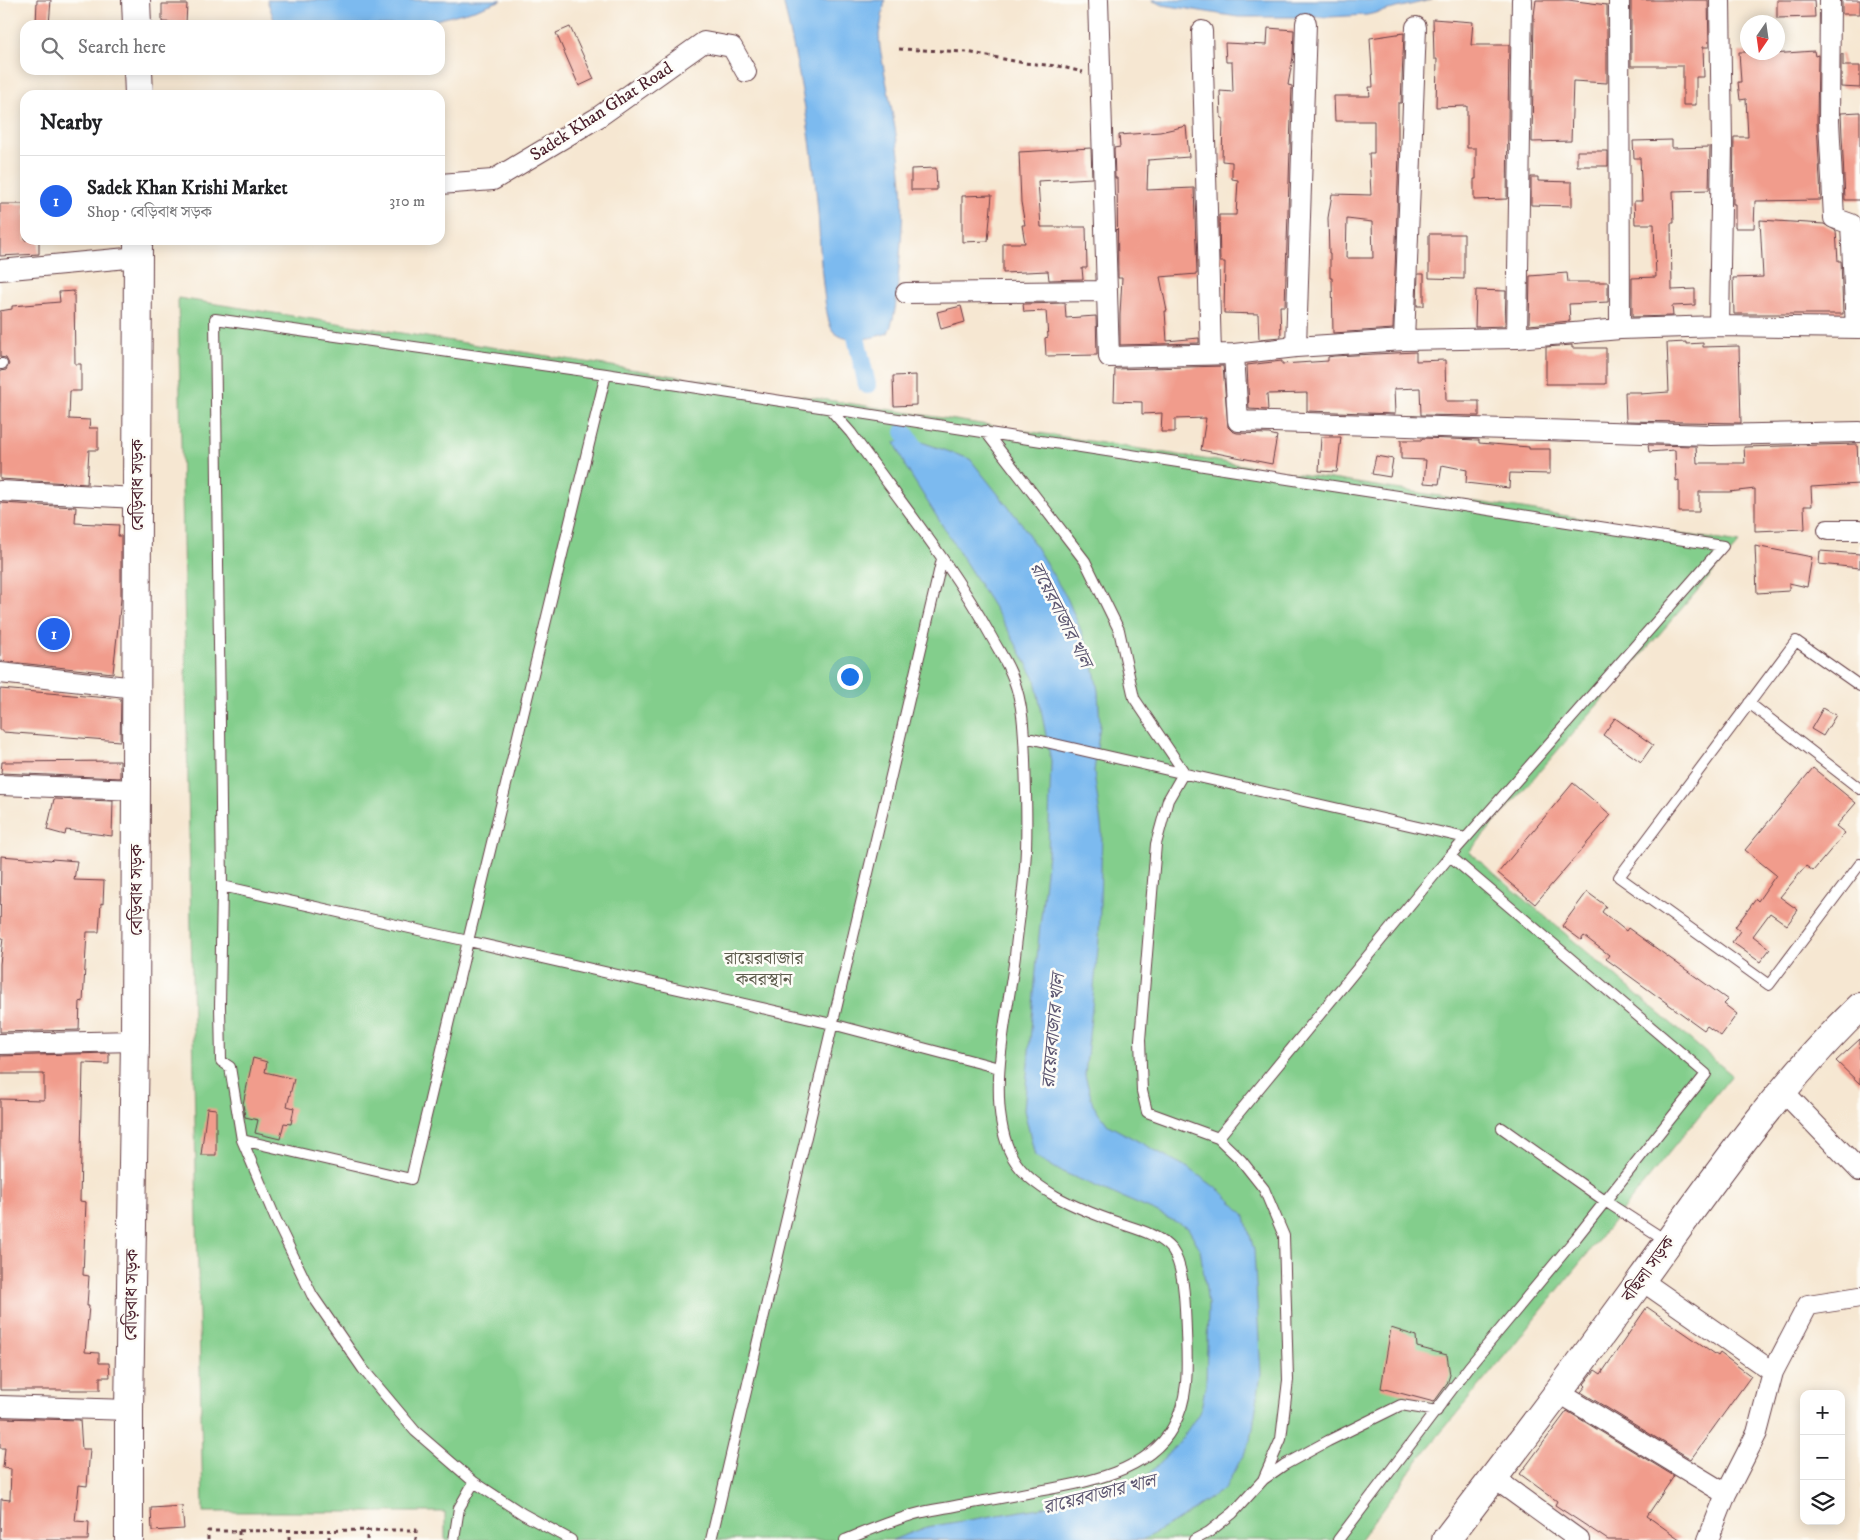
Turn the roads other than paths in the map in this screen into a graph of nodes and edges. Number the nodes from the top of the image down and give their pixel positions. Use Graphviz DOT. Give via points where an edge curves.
graph roads {
  1 [pos="136,0"];
  2 [pos="1098,0"];
  3 [pos="1522,0"];
  4 [pos="1619,0"];
  5 [pos="1720,0"];
  6 [pos="1830,0"];
  7 [pos="137,20"];
  8 [pos="1306,23"];
  9 [pos="1416,27"];
  10 [pos="1202,31"];
  11 [pos="746,72"];
  12 [pos="138,75"];
  13 [pos="139,90"];
  14 [pos="445,184"];
  15 [pos="138,249"];
  16 [pos="0,270"];
  17 [pos="1107,291"];
  18 [pos="906,293"];
  19 [pos="1720,326"];
  20 [pos="1858,328"];
  21 [pos="1620,329"];
  22 [pos="1517,338"];
  23 [pos="1404,340"];
  24 [pos="1296,347"];
  25 [pos="1211,354"];
  26 [pos="1234,354"];
  27 [pos="606,374"];
  28 [pos="829,408"];
  29 [pos="985,431"];
  30 [pos="1860,432"];
  31 [pos="0,491"];
  32 [pos="137,498"];
  33 [pos="1828,530"];
  34 [pos="1860,530"];
  35 [pos="942,559"];
  36 [pos="0,673"];
  37 [pos="1860,686"];
  38 [pos="136,688"];
  39 [pos="1749,703"];
  40 [pos="1024,737"];
  41 [pos="1184,772"];
  42 [pos="0,785"];
  43 [pos="1860,789"];
  44 [pos="136,790"];
  45 [pos="1466,838"];
  46 [pos="1450,856"];
  47 [pos="1860,864"];
  48 [pos="222,886"];
  49 [pos="468,941"];
  50 [pos="1860,1007"];
  51 [pos="832,1024"];
  52 [pos="135,1041"];
  53 [pos="0,1044"];
  54 [pos="1000,1068"];
  55 [pos="1782,1091"];
  56 [pos="1502,1128"];
  57 [pos="1218,1138"];
  58 [pos="242,1140"];
  59 [pos="1860,1171"];
  60 [pos="1605,1201"];
  61 [pos="1668,1242"];
  62 [pos="1641,1280"];
  63 [pos="1860,1297"];
  64 [pos="1773,1372"];
  65 [pos="1558,1392"];
  66 [pos="0,1406"];
  67 [pos="129,1410"];
  68 [pos="1437,1411"];
  69 [pos="1494,1478"];
  70 [pos="1263,1480"];
  71 [pos="474,1482"];
  72 [pos="1726,1494"];
  73 [pos="129,1540"];
  74 [pos="454,1540"];
  75 [pos="571,1540"];
  76 [pos="711,1540"];
  77 [pos="845,1540"];
  78 [pos="1194,1540"];
  79 [pos="1338,1540"];
  80 [pos="1446,1540"];
  81 [pos="1579,1540"];
  82 [pos="1708,1540"];
  1 -- 7 [label="main road"];
  2 -- 17 [label="street"];
  3 -- 22 [label="street"];
  4 -- 21 [label="street"];
  5 -- 19 [label="street"];
  6 -- 20 [label="street" via="1829,121 1834,218 1851,224"];
  8 -- 24 [label="street"];
  9 -- 23 [label="street"];
  10 -- 25 [label="street"];
  11 -- 14 [label="street, Sadek Khan Ghat Road" via="732,47 704,42 597,118 493,180"];
  12 -- 13 [label="main road"];
  15 -- 16 [label="street"];
  15 -- 32 [label="main road, বেড়িবাধ সড়ক"];
  17 -- 18 [label="street"];
  17 -- 25 [label="street" via="1109,357"];
  19 -- 20 [label="street"];
  19 -- 21 [label="street"];
  21 -- 22 [label="street"];
  22 -- 23 [label="street"];
  23 -- 24 [label="street"];
  24 -- 26 [label="street"];
  25 -- 26 [label="street"];
  26 -- 30 [label="street" via="1238,421 1711,435"];
  27 -- 28 [label="lane"];
  27 -- 48 [label="lane" via="215,318"];
  27 -- 49 [label="lane"];
  28 -- 29 [label="lane"];
  28 -- 35 [label="lane" via="851,433"];
  29 -- 41 [label="lane" via="1084,561 1119,630 1134,698"];
  29 -- 45 [label="lane" via="1723,546"];
  31 -- 32 [label="street"];
  32 -- 38 [label="main road, বেড়িবাধ সড়ক"];
  33 -- 34 [label="street"];
  35 -- 40 [label="lane" via="975,605 1013,678"];
  35 -- 51 [label="lane"];
  36 -- 38 [label="street"];
  37 -- 39 [label="lane" via="1796,641"];
  38 -- 44 [label="main road, বেড়িবাধ সড়ক"];
  39 -- 43 [label="lane"];
  39 -- 47 [label="lane" via="1619,878 1769,985"];
  40 -- 41 [label="lane"];
  40 -- 54 [label="lane" via="1026,864"];
  41 -- 45 [label="lane"];
  41 -- 57 [label="lane" via="1168,800 1156,844 1140,1040 1142,1091 1147,1112"];
  42 -- 44 [label="street"];
  44 -- 52 [label="main road, বেড়িবাধ সড়ক"];
  45 -- 46 [label="lane"];
  46 -- 57 [label="lane"];
  46 -- 60 [label="lane" via="1706,1074"];
  48 -- 49 [label="lane"];
  48 -- 58 [label="lane" via="221,1062 230,1066"];
  49 -- 51 [label="lane"];
  49 -- 58 [label="lane" via="411,1179"];
  50 -- 55 [label="main road, বছিলা সড়ক"];
  51 -- 54 [label="lane"];
  51 -- 76 [label="lane"];
  52 -- 53 [label="street"];
  52 -- 67 [label="main road, বেড়িবাধ সড়ক"];
  54 -- 77 [label="lane" via="999,1115 1009,1151 1024,1174 1068,1202 1152,1234 1172,1250 1180,1268 1185,1310 1188,1364 1183,1405 1171,1430 1155,1449 1125,1469 1083,1483 918,1514"];
  55 -- 59 [label="street"];
  55 -- 61 [label="main road, বছিলা সড়ক"];
  56 -- 60 [label="lane"];
  57 -- 70 [label="lane" via="1264,1189 1284,1236 1288,1380 1281,1439"];
  58 -- 71 [label="lane" via="312,1295 363,1369 415,1431"];
  60 -- 61 [label="lane"];
  60 -- 68 [label="lane"];
  61 -- 62 [label="main road, বছিলা সড়ক"];
  62 -- 64 [label="street"];
  62 -- 65 [label="main road, বছিলা সড়ক"];
  63 -- 64 [label="street" via="1808,1305"];
  64 -- 72 [label="street" via="1757,1433"];
  65 -- 69 [label="main road, বছিলা সড়ক"];
  65 -- 72 [label="street"];
  66 -- 67 [label="street"];
  67 -- 73 [label="main road, বেড়িবাধ সড়ক"];
  68 -- 70 [label="lane" via="1401,1405 1320,1445"];
  68 -- 79 [label="lane"];
  69 -- 80 [label="main road, বছিলা সড়ক"];
  69 -- 81 [label="street"];
  70 -- 78 [label="lane" via="1233,1513"];
  71 -- 74 [label="lane" via="459,1508"];
  71 -- 75 [label="lane"];
  72 -- 82 [label="street"];
}
